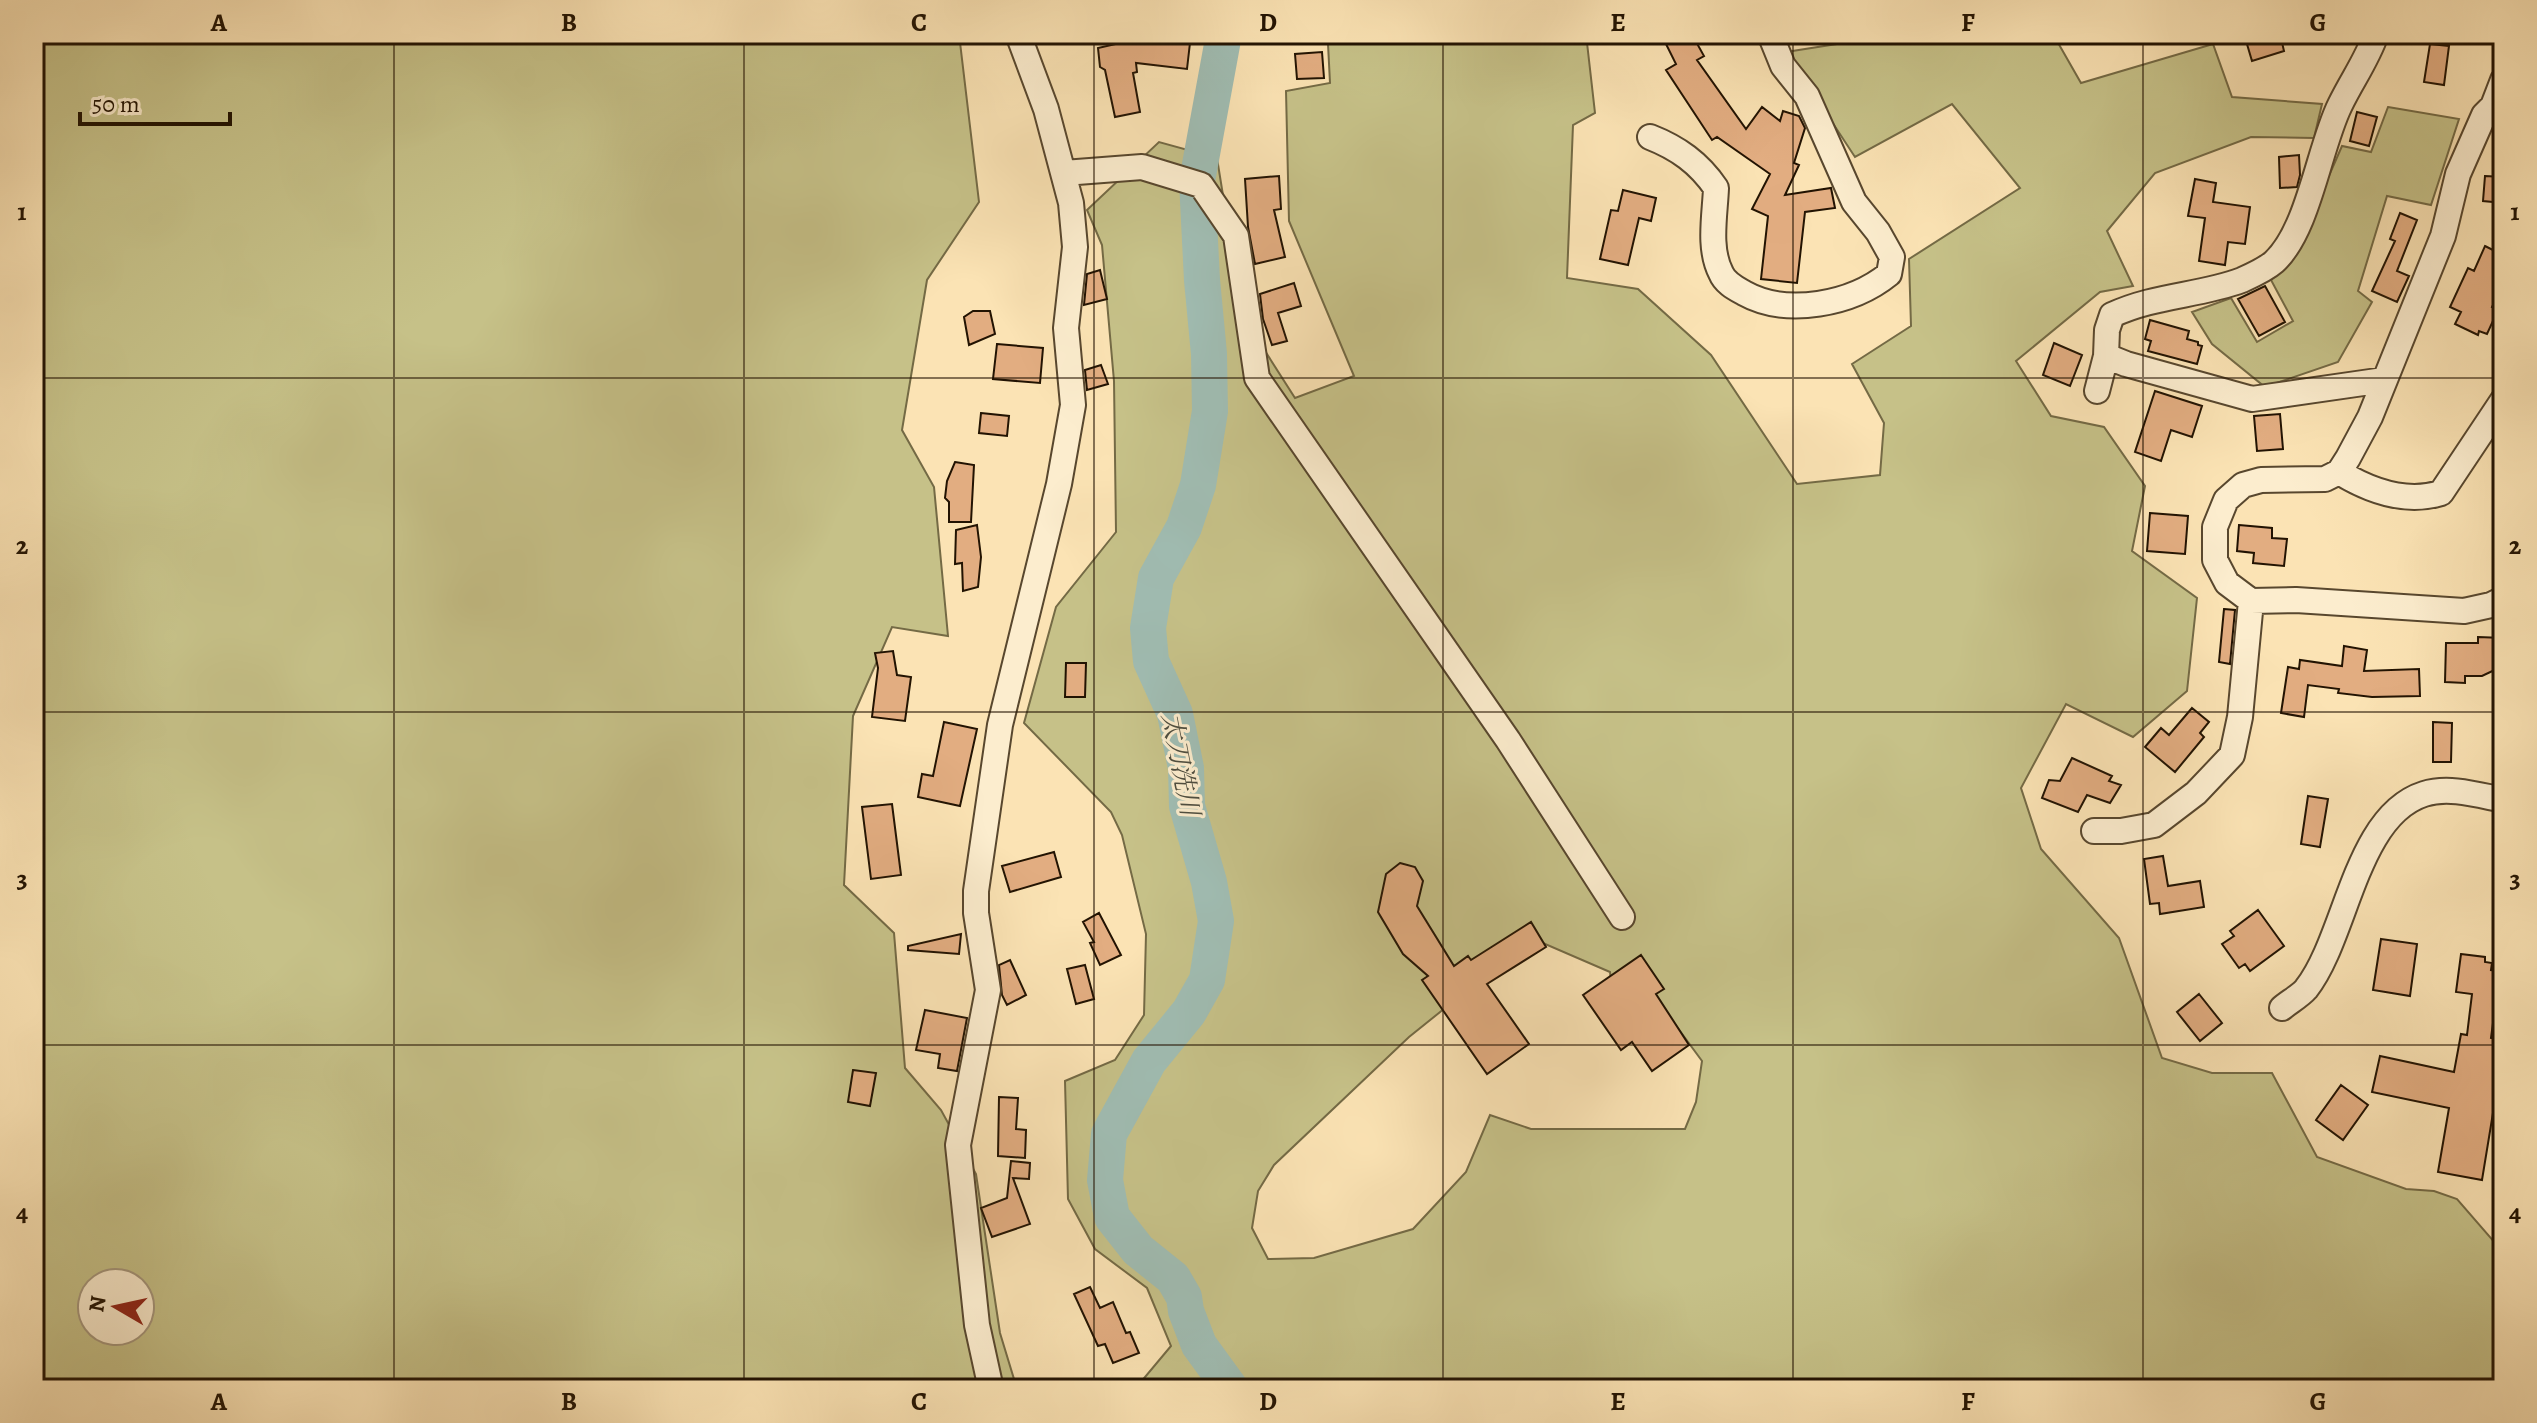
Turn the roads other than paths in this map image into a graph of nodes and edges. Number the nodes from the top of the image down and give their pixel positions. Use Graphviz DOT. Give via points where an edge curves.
graph roads {
  1 [pos="1018,34"];
  2 [pos="1770,34"];
  3 [pos="2376,34"];
  4 [pos="2503,80"];
  5 [pos="2498,107"];
  6 [pos="1650,137"];
  7 [pos="1064,173"];
  8 [pos="2106,356"];
  9 [pos="2384,380"];
  10 [pos="2097,391"];
  11 [pos="2503,400"];
  12 [pos="2339,472"];
  13 [pos="2503,599"];
  14 [pos="2251,601"];
  15 [pos="2503,800"];
  16 [pos="2094,831"];
  17 [pos="1622,917"];
  18 [pos="2282,1008"];
  19 [pos="991,1389"];
  1 -- 7 [label="street"];
  2 -- 6 [label="street" via="1783,66 1807,96 1854,202 1892,257 1889,274 1873,287 1809,305 1750,296 1721,274 1715,249 1716,188 1691,158"];
  3 -- 8 [label="street" via="2339,106 2290,241 2273,263 2241,280 2135,304 2112,315"];
  4 -- 5 [label="street"];
  5 -- 9 [label="street" via="2484,115 2458,174 2443,236"];
  7 -- 17 [label="street" via="1142,167 1201,185 1236,236 1257,378 1508,740"];
  7 -- 19 [label="street" via="1075,247 1066,328 1073,405 1000,725 976,891 988,990 958,1145 977,1325"];
  8 -- 9 [label="street" via="2252,399"];
  8 -- 10 [label="street"];
  9 -- 12 [label="street" via="2361,438"];
  11 -- 12 [label="street" via="2441,493 2403,496 2374,491"];
  12 -- 14 [label="street" via="2325,479 2261,480 2243,485 2226,500 2215,527 2215,560 2227,583"];
  13 -- 14 [label="street" via="2464,611"];
  14 -- 16 [label="street" via="2232,755 2196,793 2154,825"];
  15 -- 18 [label="street" via="2448,790 2423,794 2396,811 2373,839 2305,989"];
}
